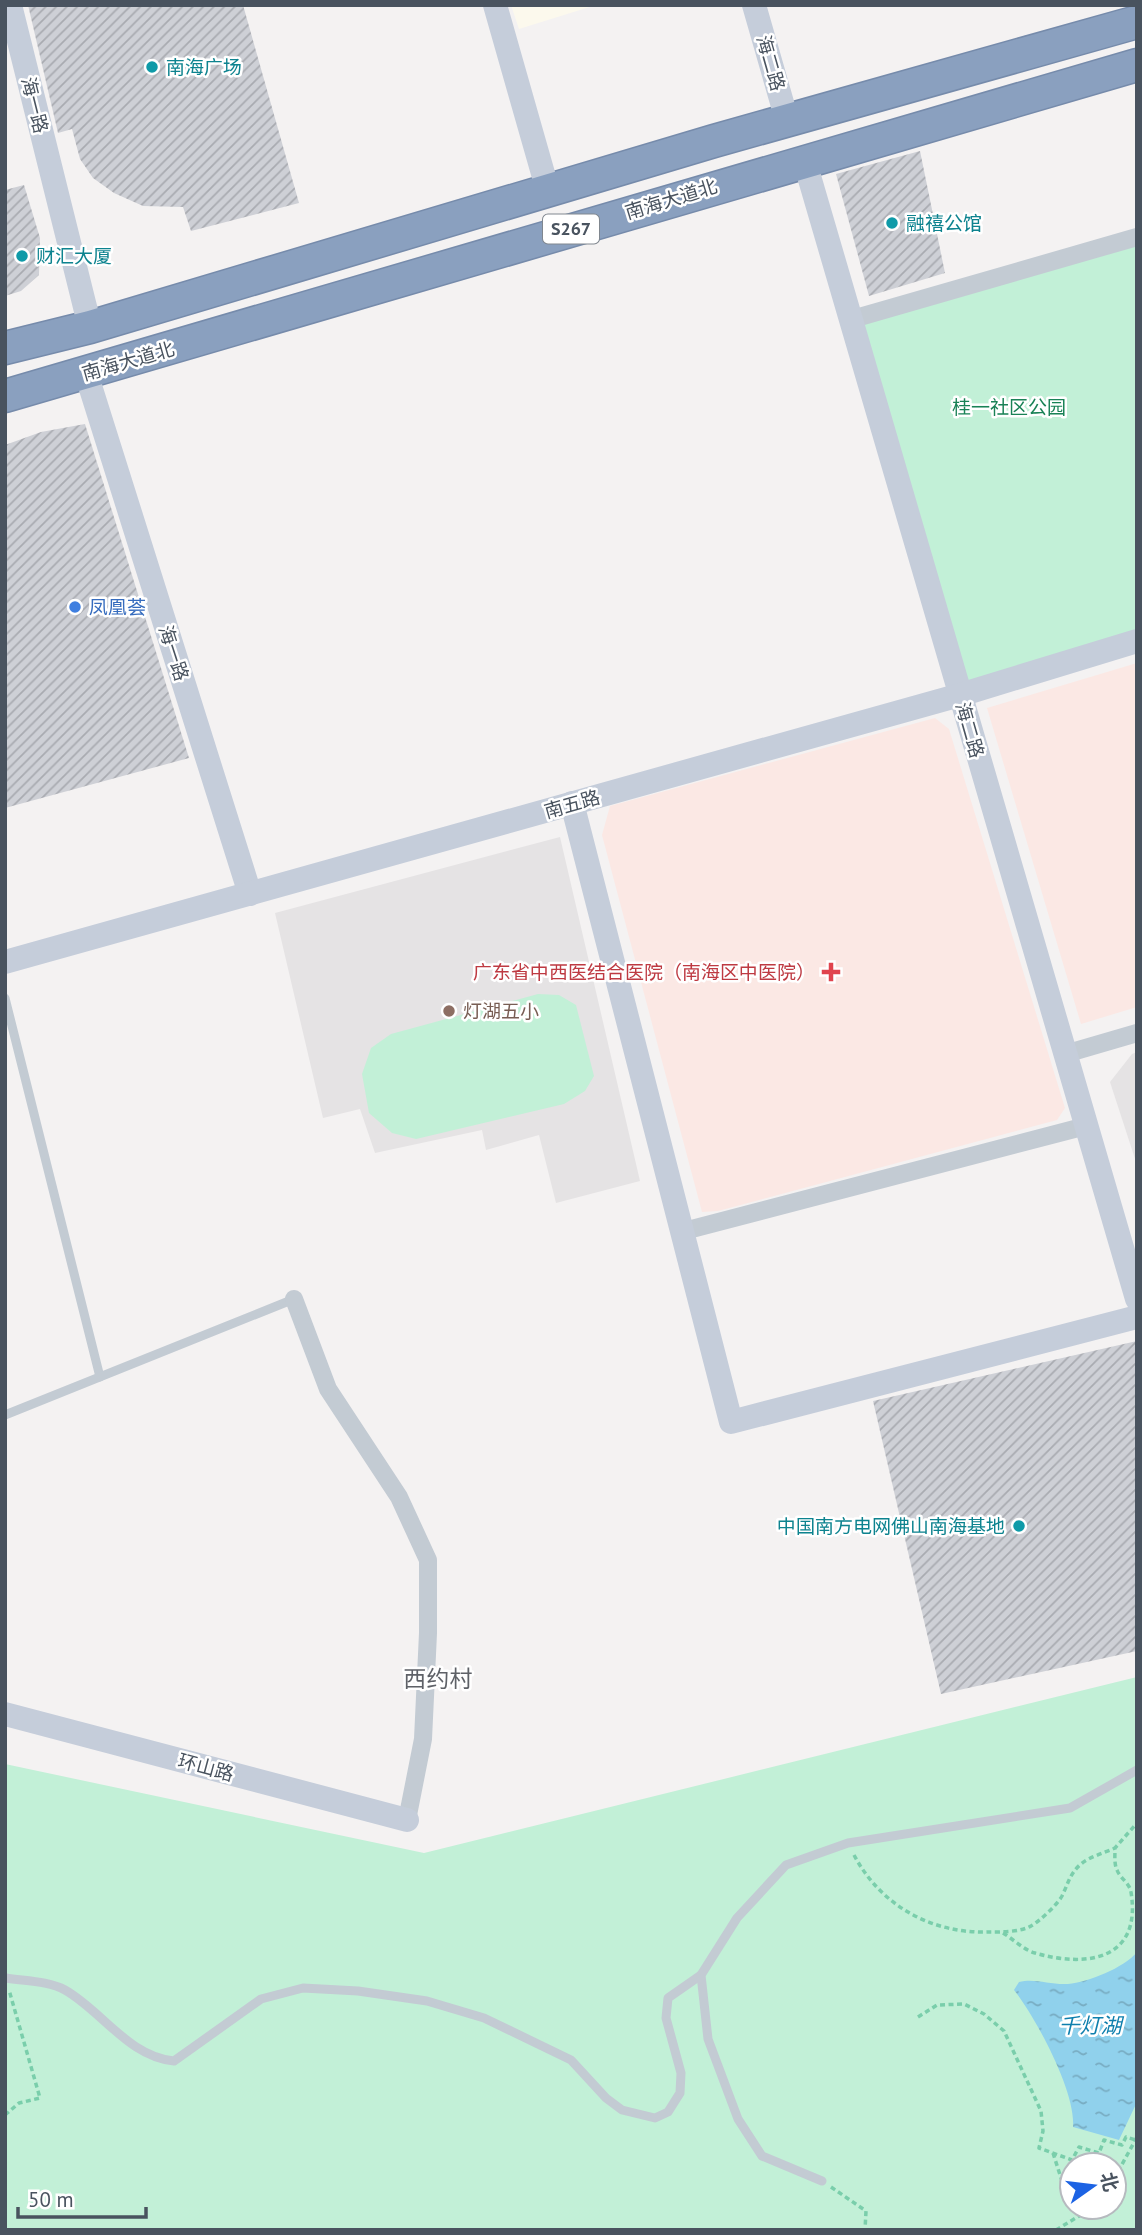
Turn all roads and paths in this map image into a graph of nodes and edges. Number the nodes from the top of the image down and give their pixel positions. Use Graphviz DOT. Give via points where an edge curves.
graph roads {
  1 [pos="10,5"];
  2 [pos="495,5"];
  3 [pos="754,5"];
  4 [pos="1137,22"];
  5 [pos="1137,65"];
  6 [pos="787,120"];
  7 [pos="804,159"];
  8 [pos="548,191"];
  9 [pos="1137,237"];
  10 [pos="849,320"];
  11 [pos="90,327"];
  12 [pos="5,348"];
  13 [pos="86,373"];
  14 [pos="5,396"];
  15 [pos="1137,641"];
  16 [pos="960,695"];
  17 [pos="572,803"];
  18 [pos="250,894"];
  19 [pos="5,962"];
  20 [pos="5,998"];
  21 [pos="1137,1033"];
  22 [pos="1065,1054"];
  23 [pos="1086,1126"];
  24 [pos="684,1231"];
  25 [pos="294,1299"];
  26 [pos="1137,1299"];
  27 [pos="1137,1317"];
  28 [pos="100,1377"];
  29 [pos="5,1415"];
  30 [pos="5,1714"];
  31 [pos="1137,1770"];
  32 [pos="407,1820"];
  33 [pos="1137,1823"];
  34 [pos="848,1843"];
  35 [pos="1115,1849"];
  36 [pos="1002,1932"];
  37 [pos="701,1975"];
  38 [pos="6,1978"];
  39 [pos="918,2017"];
  40 [pos="5,2115"];
  41 [pos="1136,2138"];
  42 [pos="1053,2153"];
  43 [pos="1058,2169"];
  44 [pos="822,2181"];
  45 [pos="1071,2221"];
  46 [pos="865,2230"];
  47 [pos="1056,2230"];
  1 -- 11 [label="street, 海一路"];
  2 -- 8 [label="street"];
  3 -- 6 [label="street, 海二路"];
  4 -- 6 [label="highway, S267"];
  5 -- 7 [label="highway, 南海大道北 / S267"];
  6 -- 8 [label="highway, S267"];
  7 -- 10 [label="street, 海二路"];
  7 -- 13 [label="highway, 南海大道北 / S267"];
  8 -- 11 [label="highway, S267"];
  9 -- 10 [label="street"];
  10 -- 16 [label="street, 海二路"];
  11 -- 12 [label="highway, S267"];
  13 -- 14 [label="highway, 南海大道北 / S267"];
  13 -- 18 [label="street, 海一路"];
  15 -- 16 [label="street, 南五路"];
  16 -- 17 [label="street, 南五路"];
  16 -- 22 [label="street, 海二路"];
  17 -- 18 [label="street, 南五路"];
  17 -- 24 [label="street"];
  18 -- 19 [label="street, 南五路"];
  20 -- 28 [label="lane"];
  21 -- 22 [label="street"];
  22 -- 23 [label="street, 海二路"];
  23 -- 24 [label="street"];
  23 -- 26 [label="street, 海二路"];
  24 -- 27 [label="street" via="731,1422"];
  25 -- 28 [label="lane"];
  25 -- 32 [label="street" via="328,1389 399,1497 428,1560 423,1738"];
  28 -- 29 [label="lane"];
  30 -- 32 [label="street, 环山路"];
  31 -- 34 [label="lane" via="1070,1808"];
  33 -- 35 [label="path"];
  34 -- 36 [label="path" via="866,1878 904,1910 938,1928 961,1933"];
  34 -- 37 [label="lane" via="786,1865 737,1918"];
  35 -- 36 [label="path" via="1081,1863 1061,1898 1031,1926"];
  35 -- 36 [label="path" via="1116,1869 1131,1890 1129,1927 1120,1947 1102,1958 1067,1959 1032,1952"];
  37 -- 38 [label="lane" via="668,1998 666,2018 681,2073 680,2094 668,2112 655,2118 622,2110 571,2060 484,2018 427,2001 303,1988 261,1999 174,2061 159,2060 137,2048 86,2003 61,1988"];
  37 -- 44 [label="lane" via="708,2039 738,2119 762,2156"];
  38 -- 40 [label="path" via="40,2098 19,2103"];
  39 -- 42 [label="path" via="937,2005 964,2004 1004,2031 1041,2111 1039,2148"];
  41 -- 42 [label="path" via="1126,2137 1122,2145 1104,2140 1100,2153 1079,2147 1072,2160"];
  42 -- 43 [label="path"];
  44 -- 46 [label="path" via="866,2211"];
  45 -- 47 [label="path"];
}
